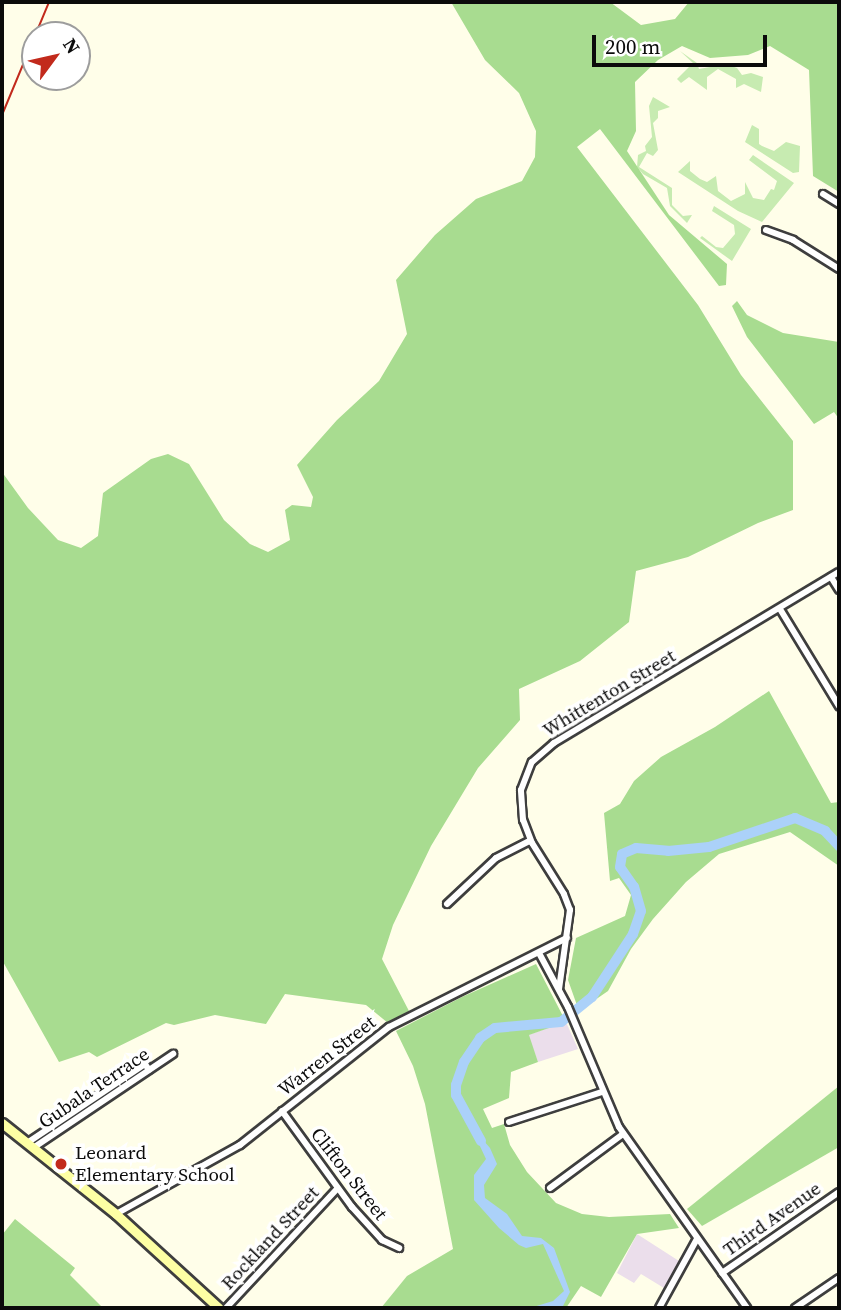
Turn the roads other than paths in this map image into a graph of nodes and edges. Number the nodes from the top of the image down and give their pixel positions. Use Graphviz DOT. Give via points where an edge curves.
graph roads {
  1 [pos="823,194"];
  2 [pos="839,204"];
  3 [pos="766,230"];
  4 [pos="839,269"];
  5 [pos="839,572"];
  6 [pos="831,577"];
  7 [pos="839,590"];
  8 [pos="780,608"];
  9 [pos="839,706"];
  10 [pos="530,841"];
  11 [pos="447,904"];
  12 [pos="567,938"];
  13 [pos="540,953"];
  14 [pos="559,989"];
  15 [pos="173,1054"];
  16 [pos="149,1070"];
  17 [pos="602,1092"];
  18 [pos="282,1111"];
  19 [pos="509,1122"];
  20 [pos="2,1123"];
  21 [pos="623,1134"];
  22 [pos="30,1145"];
  23 [pos="550,1188"];
  24 [pos="337,1189"];
  25 [pos="839,1192"];
  26 [pos="116,1214"];
  27 [pos="697,1239"];
  28 [pos="399,1248"];
  29 [pos="722,1273"];
  30 [pos="839,1278"];
  31 [pos="219,1308"];
  32 [pos="226,1308"];
  33 [pos="659,1308"];
  34 [pos="747,1308"];
  35 [pos="795,1308"];
  1 -- 2 [label="street"];
  3 -- 4 [label="street" via="793,240"];
  5 -- 6 [label="street, Whittenton Street"];
  6 -- 7 [label="street"];
  6 -- 8 [label="street, Whittenton Street"];
  8 -- 9 [label="street"];
  8 -- 10 [label="street, Whittenton Street" via="540,753 528,769 522,790 523,820"];
  10 -- 11 [label="street" via="496,858"];
  10 -- 12 [label="street, Whittenton Street" via="568,902"];
  12 -- 13 [label="street, Warren Street"];
  12 -- 14 [label="street, Whittenton Street"];
  13 -- 14 [label="street"];
  13 -- 18 [label="street, Warren Street" via="389,1027"];
  14 -- 17 [label="street"];
  15 -- 16 [label="street, Gubala Terrace"];
  16 -- 22 [label="street, Gubala Terrace"];
  16 -- 22 [label="street, Gubala Terrace" via="145,1064"];
  17 -- 19 [label="street"];
  17 -- 21 [label="street"];
  18 -- 24 [label="street, Clifton Street"];
  18 -- 26 [label="street, Warren Street" via="229,1152"];
  20 -- 22 [label="street"];
  21 -- 23 [label="street"];
  21 -- 27 [label="street"];
  22 -- 26 [label="street"];
  24 -- 28 [label="street, Clifton Street" via="379,1237"];
  24 -- 32 [label="street, Rockland Street"];
  25 -- 29 [label="street, Third Avenue"];
  26 -- 31 [label="street"];
  27 -- 29 [label="street"];
  27 -- 33 [label="street"];
  29 -- 34 [label="street"];
  30 -- 35 [label="street"];
}
